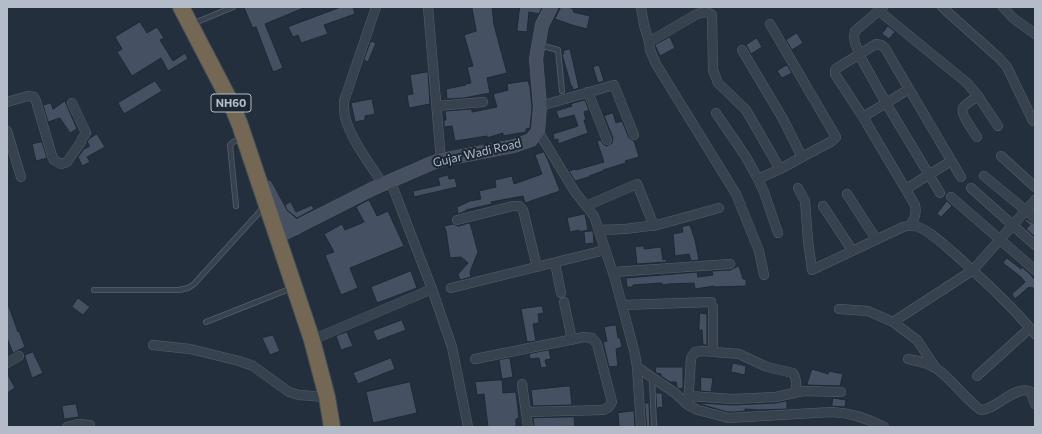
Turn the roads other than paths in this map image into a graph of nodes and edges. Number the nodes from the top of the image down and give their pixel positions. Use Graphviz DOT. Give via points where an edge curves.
graph roads {
  1 [pos="181,7"];
  2 [pos="233,7"];
  3 [pos="376,7"];
  4 [pos="428,7"];
  5 [pos="552,7"];
  6 [pos="641,7"];
  7 [pos="942,7"];
  8 [pos="1003,7"];
  9 [pos="881,9"];
  10 [pos="770,24"];
  11 [pos="191,25"];
  12 [pos="1035,34"];
  13 [pos="649,42"];
  14 [pos="539,45"];
  15 [pos="742,50"];
  16 [pos="860,54"];
  17 [pos="909,89"];
  18 [pos="562,91"];
  19 [pos="588,92"];
  20 [pos="978,96"];
  21 [pos="7,102"];
  22 [pos="483,102"];
  23 [pos="72,103"];
  24 [pos="886,104"];
  25 [pos="437,106"];
  26 [pos="540,106"];
  27 [pos="716,113"];
  28 [pos="863,117"];
  29 [pos="1033,121"];
  30 [pos="998,126"];
  31 [pos="7,131"];
  32 [pos="538,131"];
  33 [pos="634,136"];
  34 [pos="244,137"];
  35 [pos="977,137"];
  36 [pos="607,140"];
  37 [pos="1001,156"];
  38 [pos="251,157"];
  39 [pos="802,157"];
  40 [pos="441,160"];
  41 [pos="951,161"];
  42 [pos="780,169"];
  43 [pos="929,175"];
  44 [pos="984,176"];
  45 [pos="21,177"];
  46 [pos="961,177"];
  47 [pos="758,179"];
  48 [pos="387,182"];
  49 [pos="1035,187"];
  50 [pos="798,188"];
  51 [pos="971,188"];
  52 [pos="906,189"];
  53 [pos="940,193"];
  54 [pos="847,194"];
  55 [pos="950,198"];
  56 [pos="1035,200"];
  57 [pos="266,205"];
  58 [pos="236,206"];
  59 [pos="586,206"];
  60 [pos="823,206"];
  61 [pos="719,208"];
  62 [pos="1026,211"];
  63 [pos="1035,218"];
  64 [pos="457,220"];
  65 [pos="654,226"];
  66 [pos="910,226"];
  67 [pos="1013,226"];
  68 [pos="296,228"];
  69 [pos="599,230"];
  70 [pos="778,234"];
  71 [pos="276,237"];
  72 [pos="876,239"];
  73 [pos="1001,240"];
  74 [pos="1035,245"];
  75 [pos="605,250"];
  76 [pos="852,250"];
  77 [pos="555,263"];
  78 [pos="730,264"];
  79 [pos="537,267"];
  80 [pos="973,270"];
  81 [pos="1035,270"];
  82 [pos="613,272"];
  83 [pos="764,275"];
  84 [pos="295,287"];
  85 [pos="452,288"];
  86 [pos="432,289"];
  87 [pos="94,290"];
  88 [pos="623,305"];
  89 [pos="839,309"];
  90 [pos="206,322"];
  91 [pos="893,322"];
  92 [pos="1032,331"];
  93 [pos="312,340"];
  94 [pos="572,340"];
  95 [pos="153,345"];
  96 [pos="713,352"];
  97 [pos="19,356"];
  98 [pos="475,359"];
  99 [pos="908,359"];
  100 [pos="7,363"];
  101 [pos="637,367"];
  102 [pos="935,367"];
  103 [pos="977,376"];
  104 [pos="652,377"];
  105 [pos="522,384"];
  106 [pos="795,392"];
  107 [pos="841,392"];
  108 [pos="327,397"];
  109 [pos="689,400"];
  110 [pos="1035,404"];
  111 [pos="526,412"];
  112 [pos="90,425"];
  113 [pos="67,427"];
  114 [pos="332,427"];
  115 [pos="468,427"];
  116 [pos="528,427"];
  117 [pos="641,427"];
  118 [pos="654,427"];
  119 [pos="884,427"];
  1 -- 11 [label="highway, NH60"];
  2 -- 11 [label="lane"];
  3 -- 48 [label="street" via="344,101 345,117 366,158"];
  4 -- 25 [label="street"];
  5 -- 14 [label="street" via="542,25"];
  6 -- 13 [label="street"];
  7 -- 29 [label="street" via="1007,67"];
  8 -- 12 [label="street"];
  9 -- 16 [label="street" via="856,31 854,37"];
  9 -- 20 [label="street" via="967,82"];
  10 -- 39 [label="street" via="835,135 835,139"];
  11 -- 34 [label="highway, NH60" via="231,103"];
  13 -- 42 [label="street" via="697,14 709,12 712,15 713,70 718,83 748,113"];
  13 -- 83 [label="street" via="656,64 736,194 759,250"];
  14 -- 18 [label="lane" via="558,50"];
  14 -- 26 [label="street" via="536,59"];
  15 -- 39 [label="street" via="783,119"];
  16 -- 17 [label="street" via="876,44 881,44"];
  16 -- 24 [label="street"];
  16 -- 28 [label="street" via="835,70 835,74"];
  17 -- 24 [label="street"];
  17 -- 41 [label="street"];
  19 -- 26 [label="street"];
  19 -- 33 [label="street" via="614,84"];
  19 -- 36 [label="street"];
  20 -- 30 [label="street"];
  20 -- 35 [label="street" via="962,110 963,116"];
  21 -- 23 [label="street" via="28,96 34,97 52,156 61,164 66,162 86,133"];
  22 -- 25 [label="street"];
  24 -- 28 [label="street"];
  24 -- 43 [label="street"];
  25 -- 40 [label="street"];
  26 -- 32 [label="street"];
  27 -- 47 [label="street"];
  28 -- 52 [label="street"];
  31 -- 45 [label="street"];
  32 -- 40 [label="street, Gujar Wadi Road" via="531,140 520,144"];
  32 -- 59 [label="street"];
  34 -- 38 [label="highway, NH60"];
  34 -- 58 [label="lane" via="230,145"];
  37 -- 49 [label="street"];
  38 -- 57 [label="highway, NH60"];
  38 -- 68 [label="street" via="281,215"];
  39 -- 42 [label="street"];
  40 -- 48 [label="street, Gujar Wadi Road"];
  41 -- 43 [label="street"];
  41 -- 46 [label="street"];
  42 -- 47 [label="street"];
  43 -- 52 [label="street"];
  43 -- 53 [label="street"];
  44 -- 62 [label="street"];
  47 -- 70 [label="street"];
  48 -- 68 [label="street, Gujar Wadi Road"];
  48 -- 86 [label="street"];
  50 -- 76 [label="street" via="805,201 812,270"];
  51 -- 67 [label="street"];
  52 -- 66 [label="street" via="916,209"];
  54 -- 72 [label="street"];
  55 -- 73 [label="street"];
  56 -- 62 [label="street"];
  57 -- 71 [label="highway, NH60"];
  57 -- 87 [label="lane" via="188,288"];
  59 -- 65 [label="street" via="638,184"];
  59 -- 69 [label="street" via="594,216"];
  60 -- 76 [label="street"];
  61 -- 65 [label="street"];
  62 -- 63 [label="street"];
  62 -- 67 [label="street"];
  64 -- 79 [label="street" via="519,206 523,210"];
  65 -- 69 [label="street"];
  66 -- 72 [label="street"];
  66 -- 80 [label="street" via="916,226 941,242"];
  67 -- 73 [label="street"];
  67 -- 74 [label="street"];
  68 -- 71 [label="street, Gujar Wadi Road"];
  69 -- 75 [label="street"];
  71 -- 84 [label="highway, NH60"];
  72 -- 76 [label="street"];
  73 -- 80 [label="street"];
  73 -- 81 [label="street"];
  75 -- 77 [label="street"];
  75 -- 82 [label="street"];
  77 -- 79 [label="street"];
  77 -- 94 [label="street"];
  78 -- 82 [label="street"];
  79 -- 85 [label="street"];
  80 -- 91 [label="street"];
  80 -- 92 [label="street"];
  82 -- 88 [label="street"];
  84 -- 90 [label="lane"];
  84 -- 93 [label="highway, NH60"];
  86 -- 93 [label="street"];
  86 -- 115 [label="street" via="452,347"];
  88 -- 96 [label="street" via="712,305"];
  88 -- 101 [label="street"];
  89 -- 91 [label="street" via="868,312"];
  91 -- 102 [label="street" via="917,340"];
  92 -- 103 [label="street"];
  93 -- 108 [label="highway, NH60"];
  94 -- 98 [label="street"];
  94 -- 111 [label="street" via="592,338 597,344 612,402 609,407 603,410"];
  95 -- 108 [label="street" via="190,349 239,361 253,366 289,392"];
  96 -- 106 [label="street" via="739,354 766,367 793,373 796,382"];
  96 -- 109 [label="street" via="695,352 691,358"];
  97 -- 100 [label="street"];
  99 -- 102 [label="street"];
  101 -- 104 [label="street"];
  101 -- 117 [label="street"];
  102 -- 110 [label="street" via="981,410 1027,389 1031,392"];
  104 -- 109 [label="street"];
  104 -- 118 [label="lane"];
  105 -- 111 [label="street"];
  106 -- 107 [label="street"];
  106 -- 109 [label="street" via="776,397"];
  108 -- 114 [label="highway, NH60"];
  109 -- 119 [label="street" via="698,410 728,418 844,412 866,418"];
  111 -- 116 [label="street"];
  112 -- 113 [label="street" via="78,424"];
}
